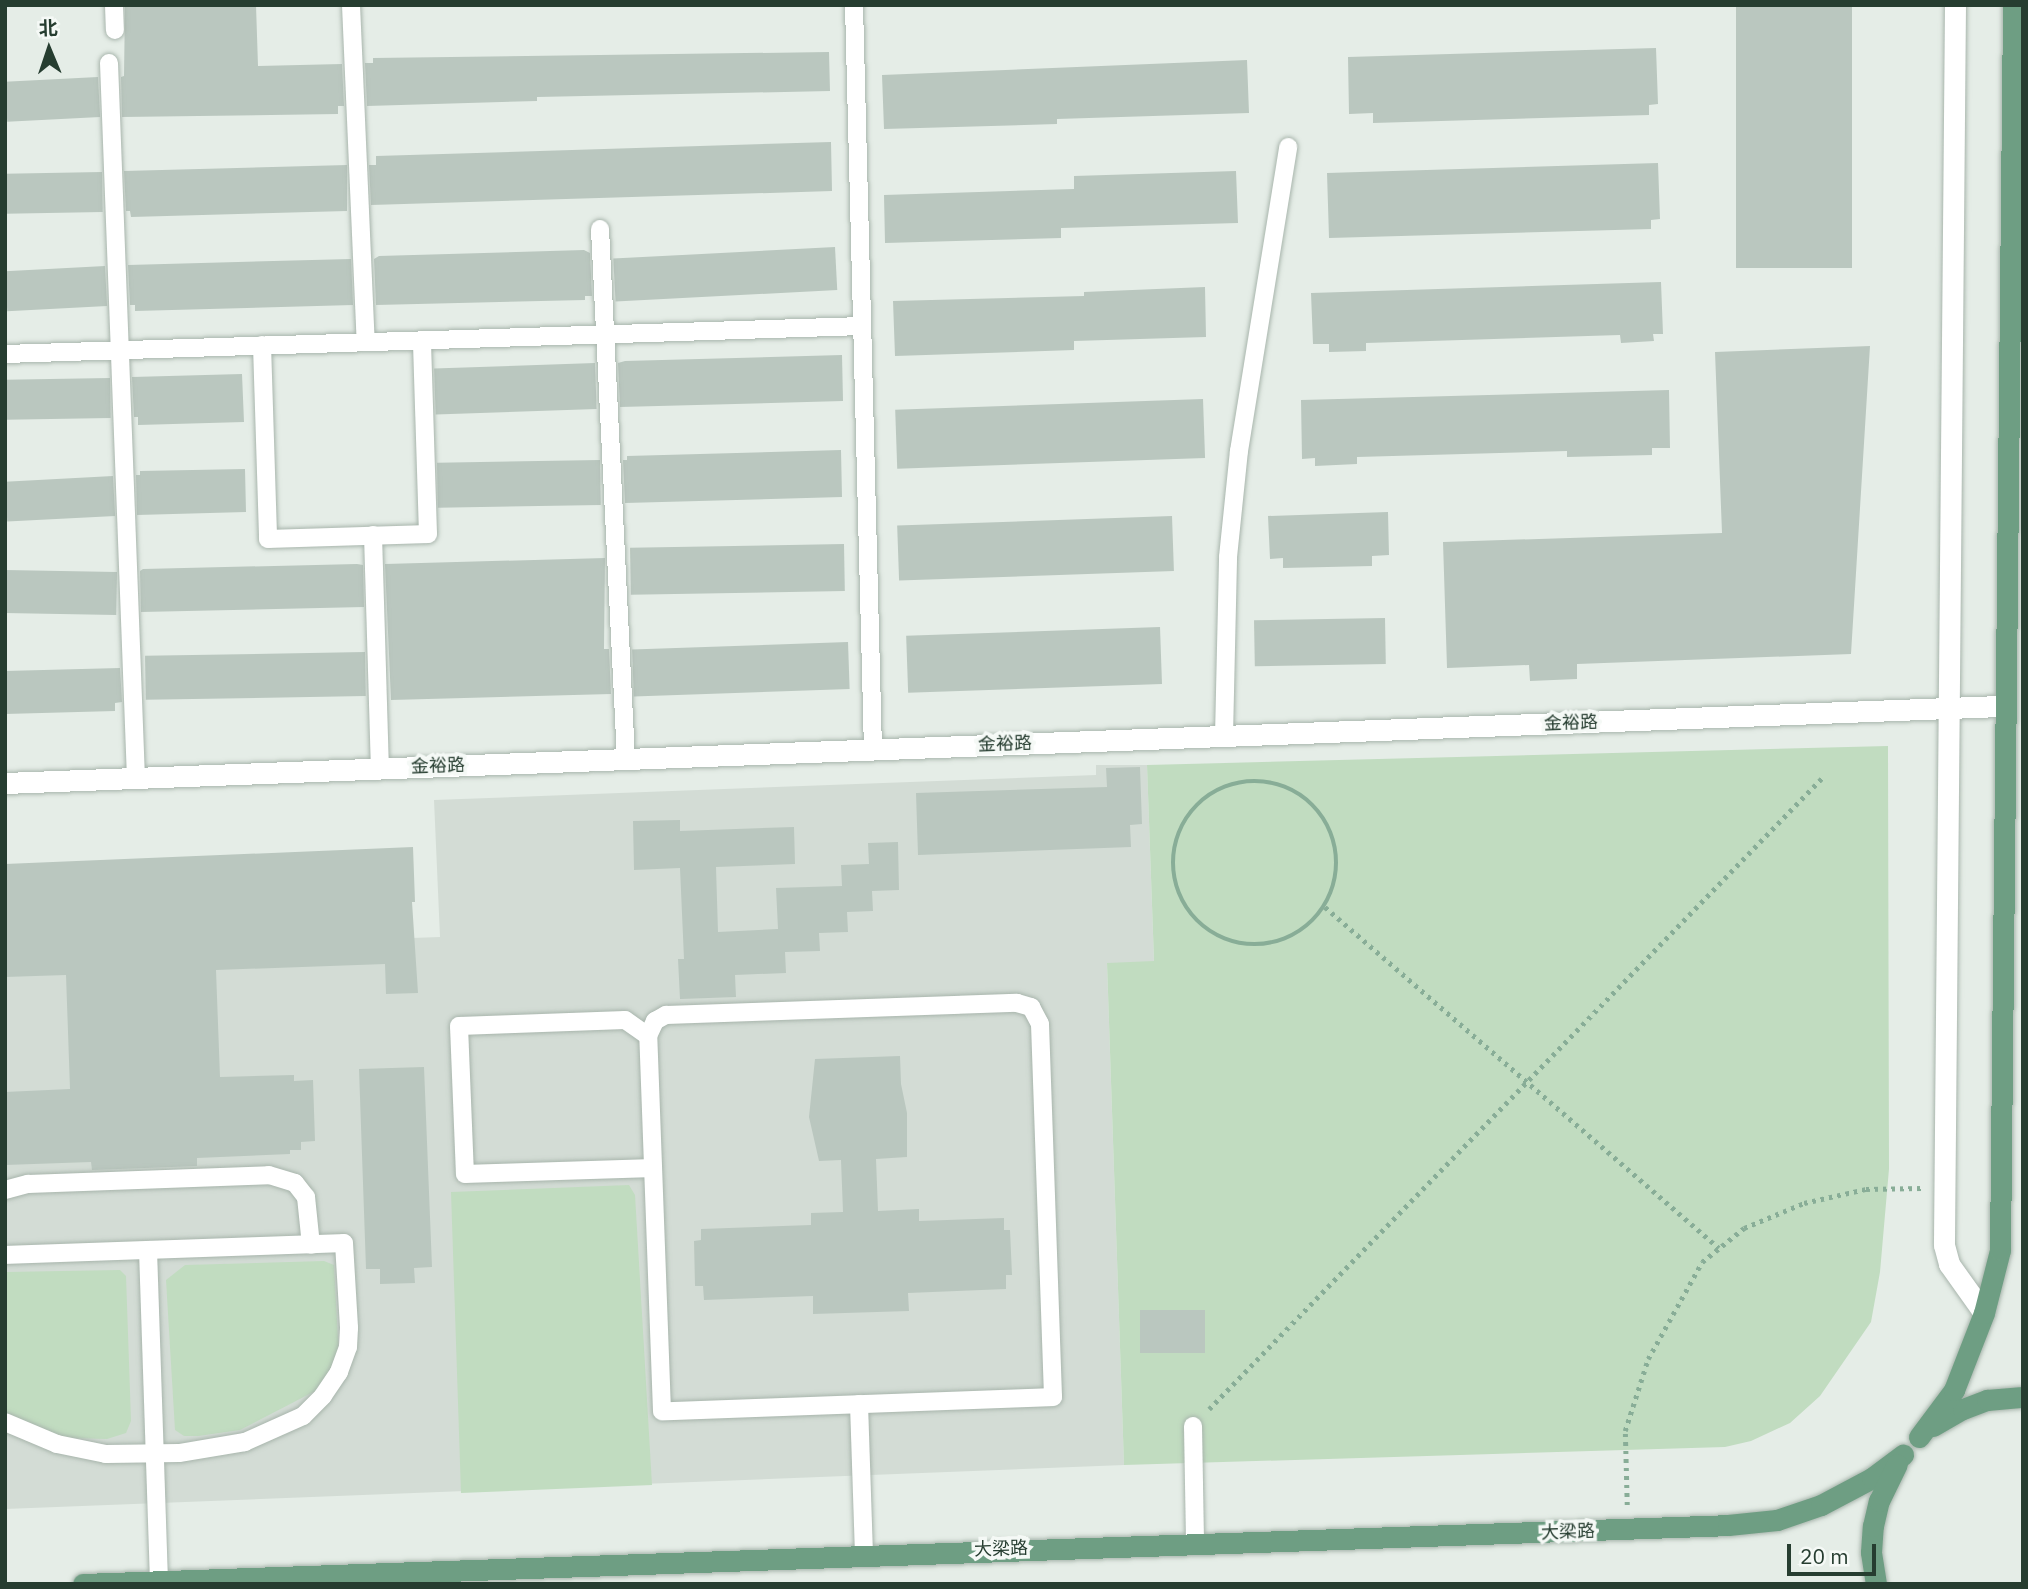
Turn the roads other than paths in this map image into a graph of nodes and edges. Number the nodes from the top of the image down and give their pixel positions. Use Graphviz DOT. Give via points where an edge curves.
graph roads {
  1 [pos="114,5"];
  2 [pos="351,5"];
  3 [pos="854,5"];
  4 [pos="1955,5"];
  5 [pos="2013,5"];
  6 [pos="115,30"];
  7 [pos="109,63"];
  8 [pos="1288,147"];
  9 [pos="600,229"];
  10 [pos="862,326"];
  11 [pos="605,334"];
  12 [pos="422,340"];
  13 [pos="366,342"];
  14 [pos="262,345"];
  15 [pos="120,350"];
  16 [pos="5,354"];
  17 [pos="373,535"];
  18 [pos="2004,706"];
  19 [pos="1951,708"];
  20 [pos="1224,736"];
  21 [pos="873,749"];
  22 [pos="626,759"];
  23 [pos="380,768"];
  24 [pos="136,778"];
  25 [pos="5,783"];
  26 [pos="648,1036"];
  27 [pos="653,1168"];
  28 [pos="5,1190"];
  29 [pos="311,1245"];
  30 [pos="148,1250"];
  31 [pos="5,1255"];
  32 [pos="1984,1312"];
  33 [pos="2023,1397"];
  34 [pos="859,1404"];
  35 [pos="5,1422"];
  36 [pos="1193,1426"];
  37 [pos="1919,1437"];
  38 [pos="154,1453"];
  39 [pos="1903,1455"];
  40 [pos="1195,1543"];
  41 [pos="864,1554"];
  42 [pos="159,1581"];
  43 [pos="83,1584"];
  44 [pos="1876,1584"];
  1 -- 6 [label="lane"];
  2 -- 13 [label="lane"];
  3 -- 10 [label="lane"];
  4 -- 19 [label="street"];
  5 -- 18 [label="main road"];
  7 -- 15 [label="lane"];
  8 -- 20 [label="lane" via="1239,451 1228,557"];
  9 -- 11 [label="lane"];
  10 -- 11 [label="lane"];
  10 -- 21 [label="lane"];
  11 -- 12 [label="lane"];
  11 -- 22 [label="lane"];
  12 -- 13 [label="lane"];
  12 -- 17 [label="lane" via="428,534"];
  13 -- 14 [label="lane"];
  14 -- 15 [label="lane"];
  14 -- 17 [label="lane" via="268,539"];
  15 -- 16 [label="lane"];
  15 -- 24 [label="lane"];
  17 -- 23 [label="lane"];
  18 -- 19 [label="street, 金裕路"];
  18 -- 32 [label="main road" via="2000,1250"];
  19 -- 20 [label="street, 金裕路"];
  19 -- 32 [label="street" via="1944,1245 1949,1264"];
  20 -- 21 [label="street, 金裕路"];
  21 -- 22 [label="street, 金裕路"];
  22 -- 23 [label="street, 金裕路"];
  23 -- 24 [label="street, 金裕路"];
  24 -- 25 [label="street, 金裕路"];
  26 -- 27 [label="lane"];
  26 -- 27 [label="lane" via="625,1020 459,1026 465,1174"];
  26 -- 34 [label="lane" via="655,1021 666,1015 1017,1003 1031,1007 1040,1024 1053,1397"];
  27 -- 34 [label="lane" via="662,1411"];
  28 -- 29 [label="lane" via="29,1184 270,1175 295,1183 306,1197"];
  29 -- 30 [label="lane"];
  29 -- 38 [label="lane" via="344,1244 348,1347 323,1396 303,1416 246,1442"];
  30 -- 31 [label="lane"];
  30 -- 38 [label="lane"];
  32 -- 37 [label="main road" via="1954,1390"];
  33 -- 37 [label="main road" via="1987,1400 1963,1409"];
  34 -- 41 [label="lane"];
  35 -- 38 [label="lane" via="83,1451"];
  36 -- 40 [label="lane"];
  37 -- 39 [label="main road"];
  38 -- 42 [label="lane"];
  39 -- 40 [label="main road, 大梁路" via="1821,1505 1777,1520 1627,1530"];
  39 -- 44 [label="main road" via="1888,1477 1873,1526"];
  40 -- 41 [label="main road, 大梁路"];
  41 -- 42 [label="main road, 大梁路"];
  42 -- 43 [label="main road, 大梁路"];
}
